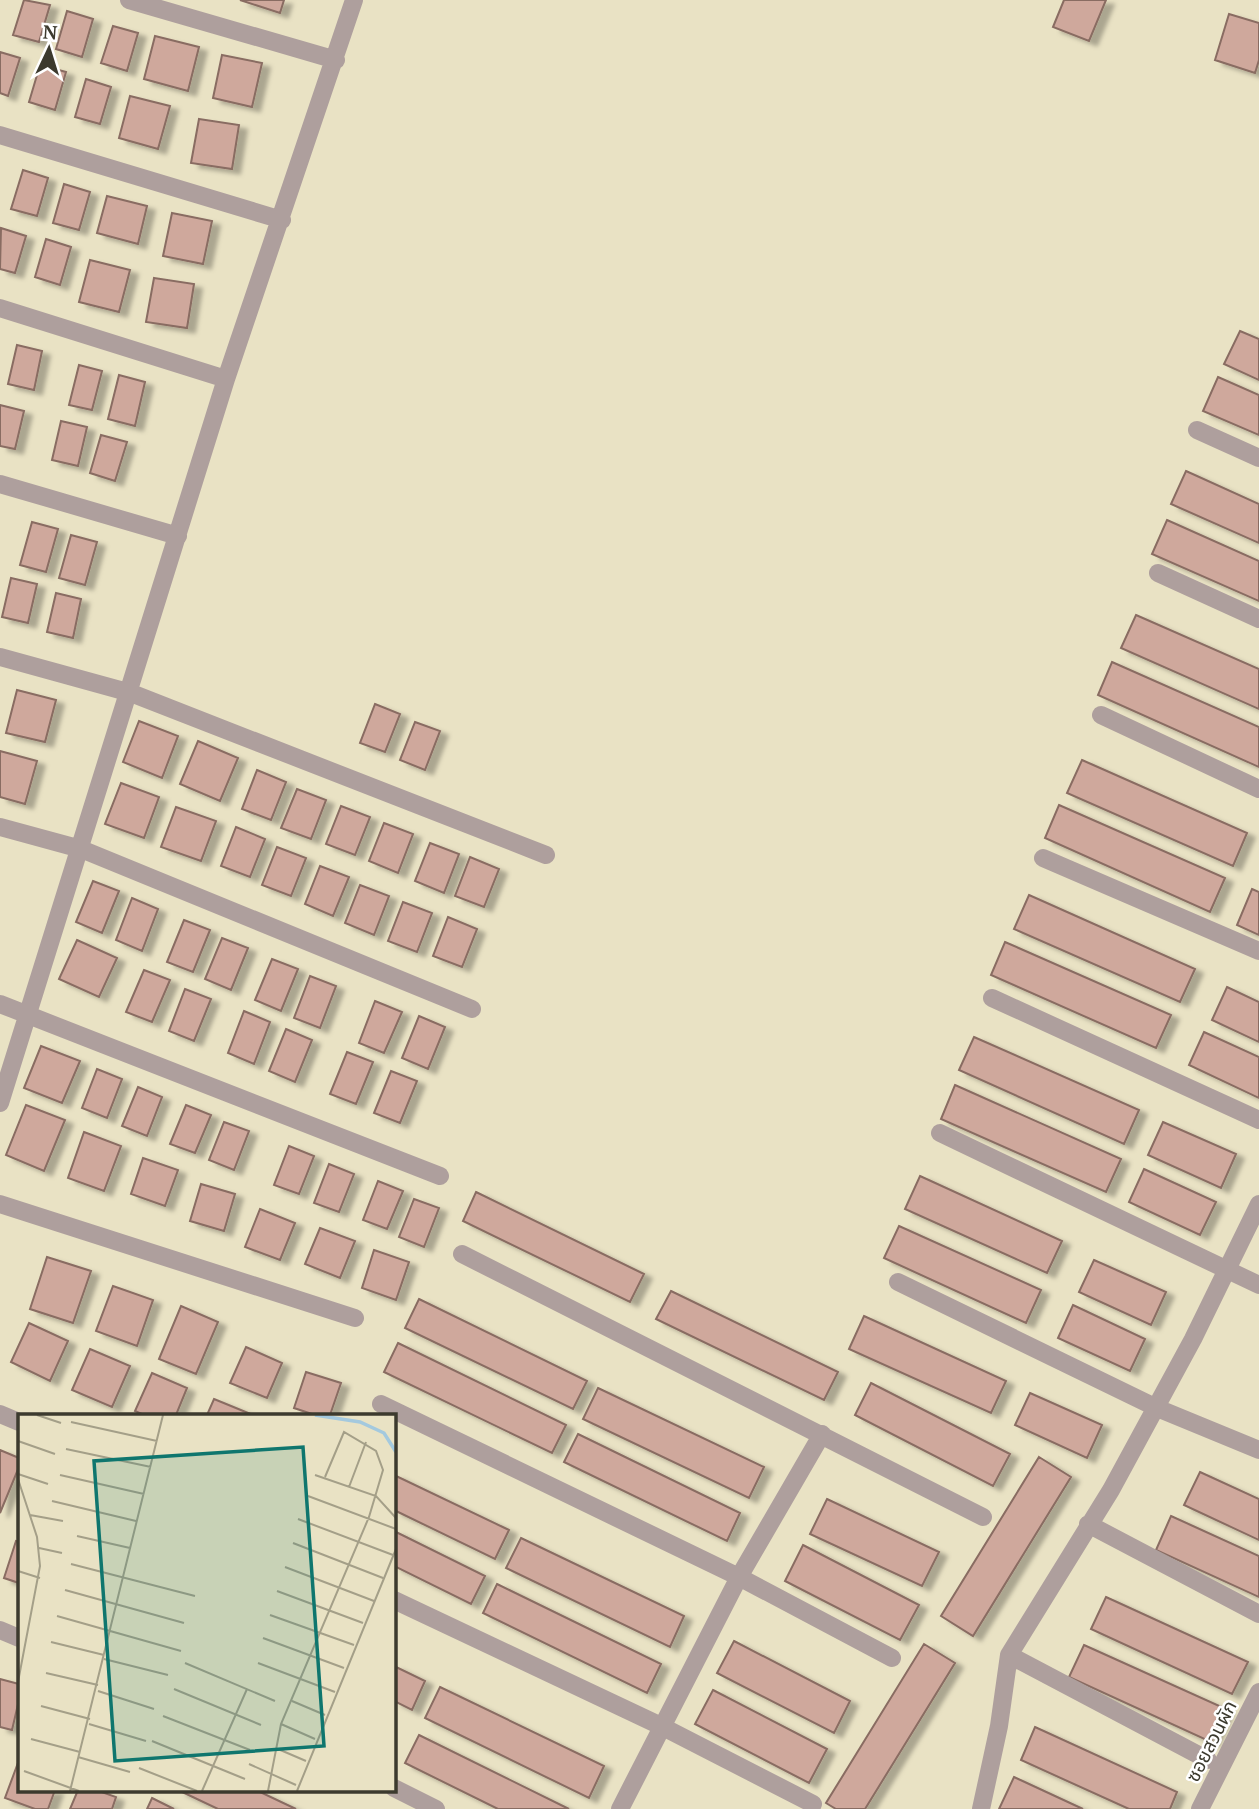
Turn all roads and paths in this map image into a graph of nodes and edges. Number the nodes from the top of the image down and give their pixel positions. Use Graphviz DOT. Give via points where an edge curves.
graph roads {
  1 [pos="129,0"];
  2 [pos="354,0"];
  3 [pos="335,61"];
  4 [pos="0,135"];
  5 [pos="282,220"];
  6 [pos="0,308"];
  7 [pos="226,379"];
  8 [pos="1197,430"];
  9 [pos="1259,458"];
  10 [pos="0,484"];
  11 [pos="177,536"];
  12 [pos="1158,573"];
  13 [pos="1259,619"];
  14 [pos="0,657"];
  15 [pos="131,693"];
  16 [pos="1101,715"];
  17 [pos="1259,789"];
  18 [pos="0,827"];
  19 [pos="81,849"];
  20 [pos="546,855"];
  21 [pos="1043,858"];
  22 [pos="1259,951"];
  23 [pos="992,998"];
  24 [pos="0,1004"];
  25 [pos="472,1009"];
  26 [pos="28,1013"];
  27 [pos="0,1103"];
  28 [pos="1259,1120"];
  29 [pos="940,1133"];
  30 [pos="440,1176"];
  31 [pos="0,1204"];
  32 [pos="1259,1204"];
  33 [pos="462,1254"];
  34 [pos="1226,1271"];
  35 [pos="898,1282"];
  36 [pos="1259,1285"];
  37 [pos="355,1318"];
  38 [pos="381,1404"];
  39 [pos="1157,1408"];
  40 [pos="0,1415"];
  41 [pos="18,1422"];
  42 [pos="822,1434"];
  43 [pos="1259,1450"];
  44 [pos="983,1517"];
  45 [pos="1088,1524"];
  46 [pos="738,1577"];
  47 [pos="396,1601"];
  48 [pos="1259,1614"];
  49 [pos="0,1630"];
  50 [pos="18,1638"];
  51 [pos="1009,1655"];
  52 [pos="892,1658"];
  53 [pos="1259,1692"];
  54 [pos="661,1726"];
  55 [pos="1208,1760"];
  56 [pos="396,1789"];
  57 [pos="813,1804"];
  58 [pos="983,1808"];
  59 [pos="436,1809"];
  60 [pos="620,1809"];
  61 [pos="1200,1809"];
  1 -- 3 [label="street"];
  2 -- 3 [label="street"];
  3 -- 5 [label="street"];
  4 -- 5 [label="street"];
  5 -- 7 [label="street"];
  6 -- 7 [label="street"];
  7 -- 11 [label="street"];
  8 -- 9 [label="street"];
  10 -- 11 [label="street"];
  11 -- 15 [label="street"];
  12 -- 13 [label="street"];
  14 -- 15 [label="street"];
  15 -- 19 [label="street"];
  15 -- 20 [label="street"];
  16 -- 17 [label="street"];
  18 -- 19 [label="street"];
  19 -- 25 [label="street"];
  19 -- 26 [label="street"];
  21 -- 22 [label="street"];
  23 -- 28 [label="street"];
  24 -- 26 [label="street"];
  26 -- 27 [label="street"];
  26 -- 30 [label="street"];
  29 -- 34 [label="street"];
  31 -- 37 [label="street"];
  32 -- 34 [label="street"];
  33 -- 42 [label="street"];
  34 -- 36 [label="street"];
  34 -- 39 [label="street"];
  35 -- 39 [label="street"];
  38 -- 46 [label="street"];
  39 -- 43 [label="street"];
  39 -- 45 [label="street"];
  40 -- 41 [label="street"];
  42 -- 44 [label="street"];
  42 -- 46 [label="street"];
  45 -- 48 [label="street"];
  45 -- 51 [label="street"];
  46 -- 52 [label="street"];
  46 -- 54 [label="street"];
  47 -- 54 [label="street"];
  49 -- 50 [label="street"];
  51 -- 55 [label="street"];
  51 -- 58 [label="street"];
  53 -- 61 [label="street, ซอยสวนผัก"];
  54 -- 57 [label="street"];
  54 -- 60 [label="street"];
  56 -- 59 [label="street"];
}
